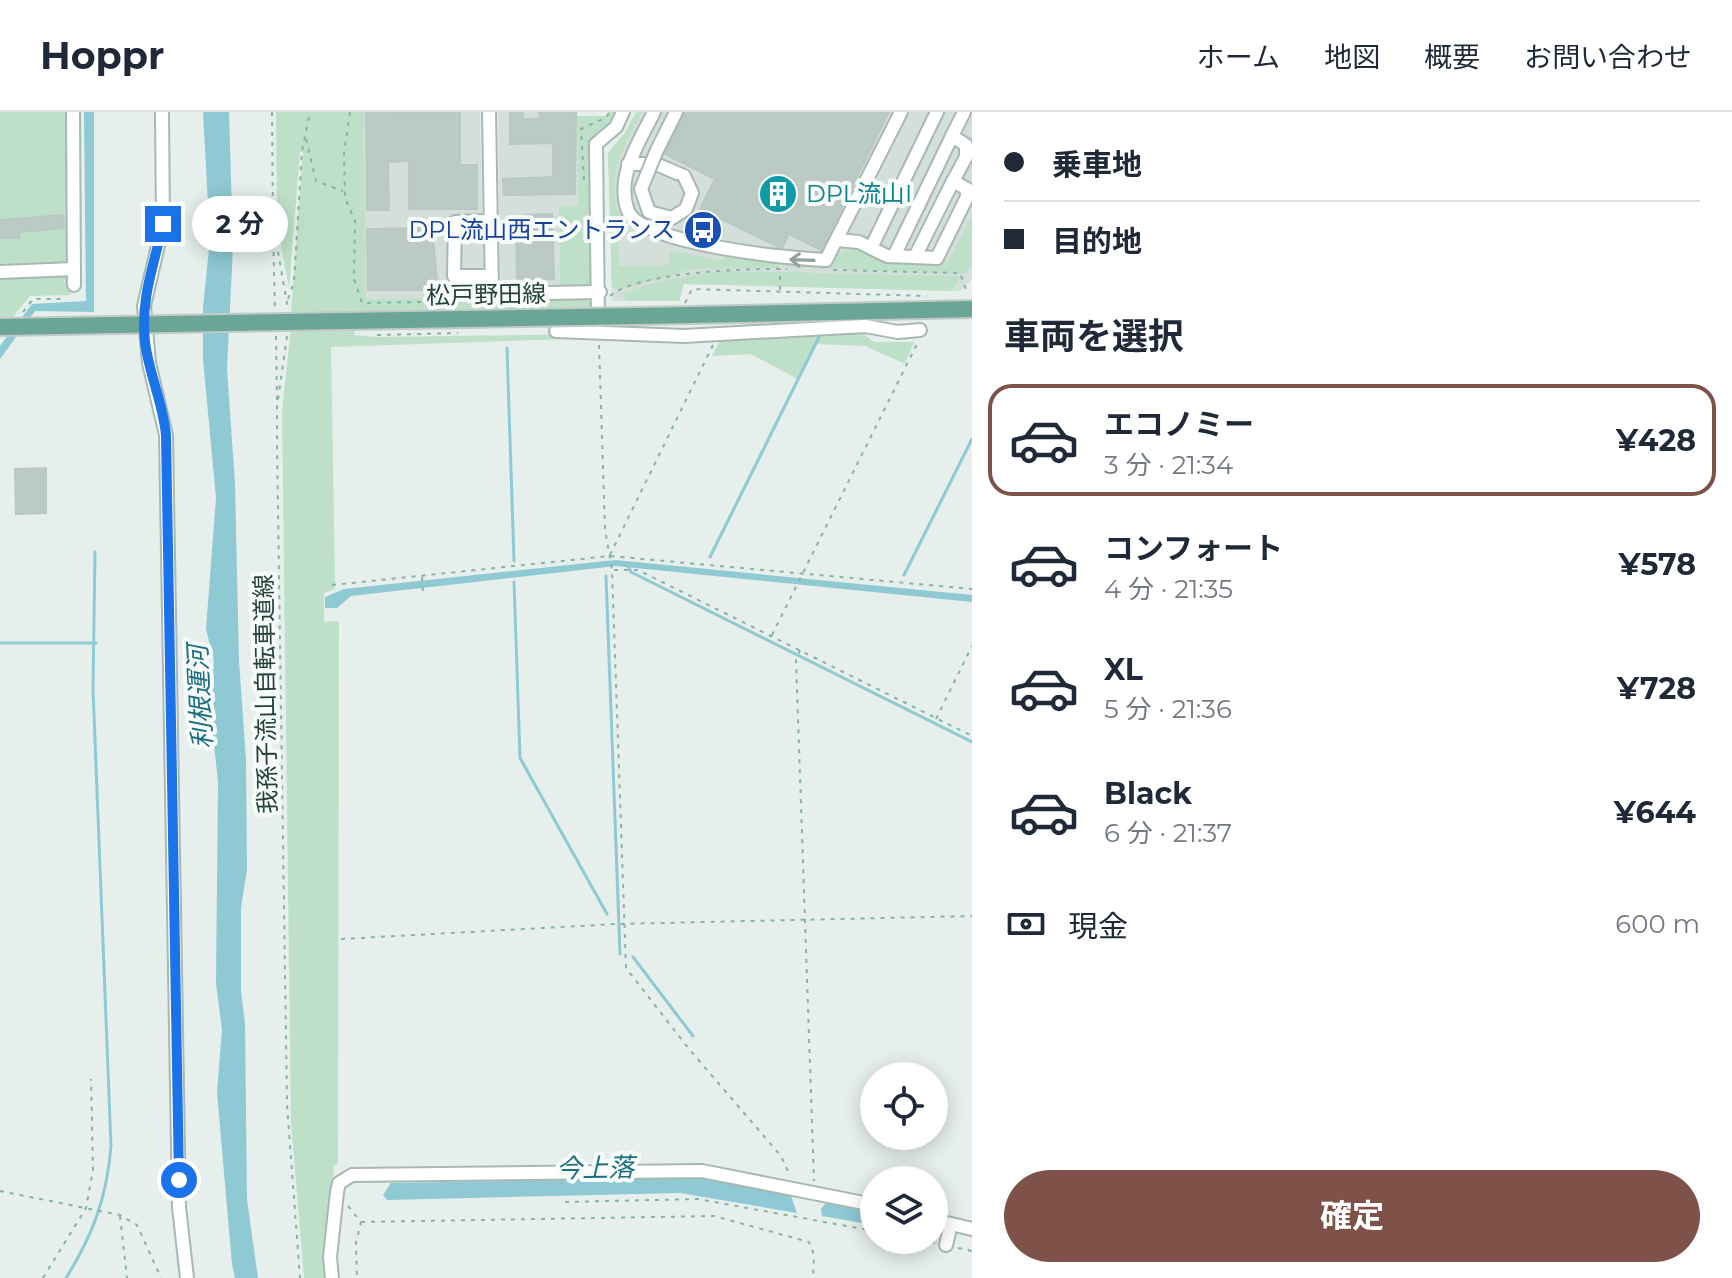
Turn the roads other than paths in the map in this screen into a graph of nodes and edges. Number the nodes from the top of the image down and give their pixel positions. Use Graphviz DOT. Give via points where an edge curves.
graph roads {
  1 [pos="73,112"];
  2 [pos="162,112"];
  3 [pos="489,112"];
  4 [pos="623,112"];
  5 [pos="654,112"];
  6 [pos="676,112"];
  7 [pos="901,112"];
  8 [pos="937,112"];
  9 [pos="964,112"];
  10 [pos="952,136"];
  11 [pos="628,164"];
  12 [pos="953,181"];
  13 [pos="490,221"];
  14 [pos="838,240"];
  15 [pos="871,248"];
  16 [pos="894,256"];
  17 [pos="915,257"];
  18 [pos="74,269"];
  19 [pos="0,272"];
  20 [pos="491,276"];
  21 [pos="74,285"];
  22 [pos="605,294"];
  23 [pos="968,303"];
  24 [pos="0,327"];
  25 [pos="920,330"];
  26 [pos="556,331"];
  27 [pos="598,332"];
  28 [pos="860,1202"];
  29 [pos="948,1224"];
  30 [pos="951,1225"];
  31 [pos="972,1229"];
  32 [pos="948,1236"];
  33 [pos="187,1278"];
  34 [pos="332,1278"];
  1 -- 18 [label="street"];
  2 -- 33 [label="street" via="163,224 144,306 149,363 166,435 179,1207"];
  3 -- 13 [label="street"];
  4 -- 22 [label="street" via="616,127 596,144"];
  5 -- 11 [label="street"];
  6 -- 11 [label="street, bridge" via="641,189 649,212 672,218 686,209 692,193 684,176 656,164"];
  7 -- 14 [label="street"];
  8 -- 15 [label="street"];
  9 -- 10 [label="street"];
  10 -- 12 [label="street" via="966,145 966,157"];
  10 -- 16 [label="street"];
  14 -- 11 [label="street, one-way" via="826,260 781,259 646,230 629,214"];
  12 -- 17 [label="street"];
  12 -- 17 [label="street" via="967,189 967,197 943,246 937,258"];
  13 -- 20 [label="street"];
  13 -- 20 [label="street" via="455,222 454,276"];
  14 -- 15 [label="street"];
  15 -- 16 [label="street"];
  16 -- 17 [label="street"];
  18 -- 19 [label="street"];
  18 -- 21 [label="street"];
  20 -- 22 [label="street" via="490,298"];
  22 -- 27 [label="street"];
  23 -- 24 [label="main road, 松戸野田線, bridge" via="692,315"];
  25 -- 27 [label="street" via="865,326 684,336"];
  26 -- 27 [label="street"];
  28 -- 34 [label="street" via="690,1171 352,1175 339,1183 337,1192"];
  29 -- 30 [label="street"];
  30 -- 31 [label="street"];
  30 -- 32 [label="street"];
}
